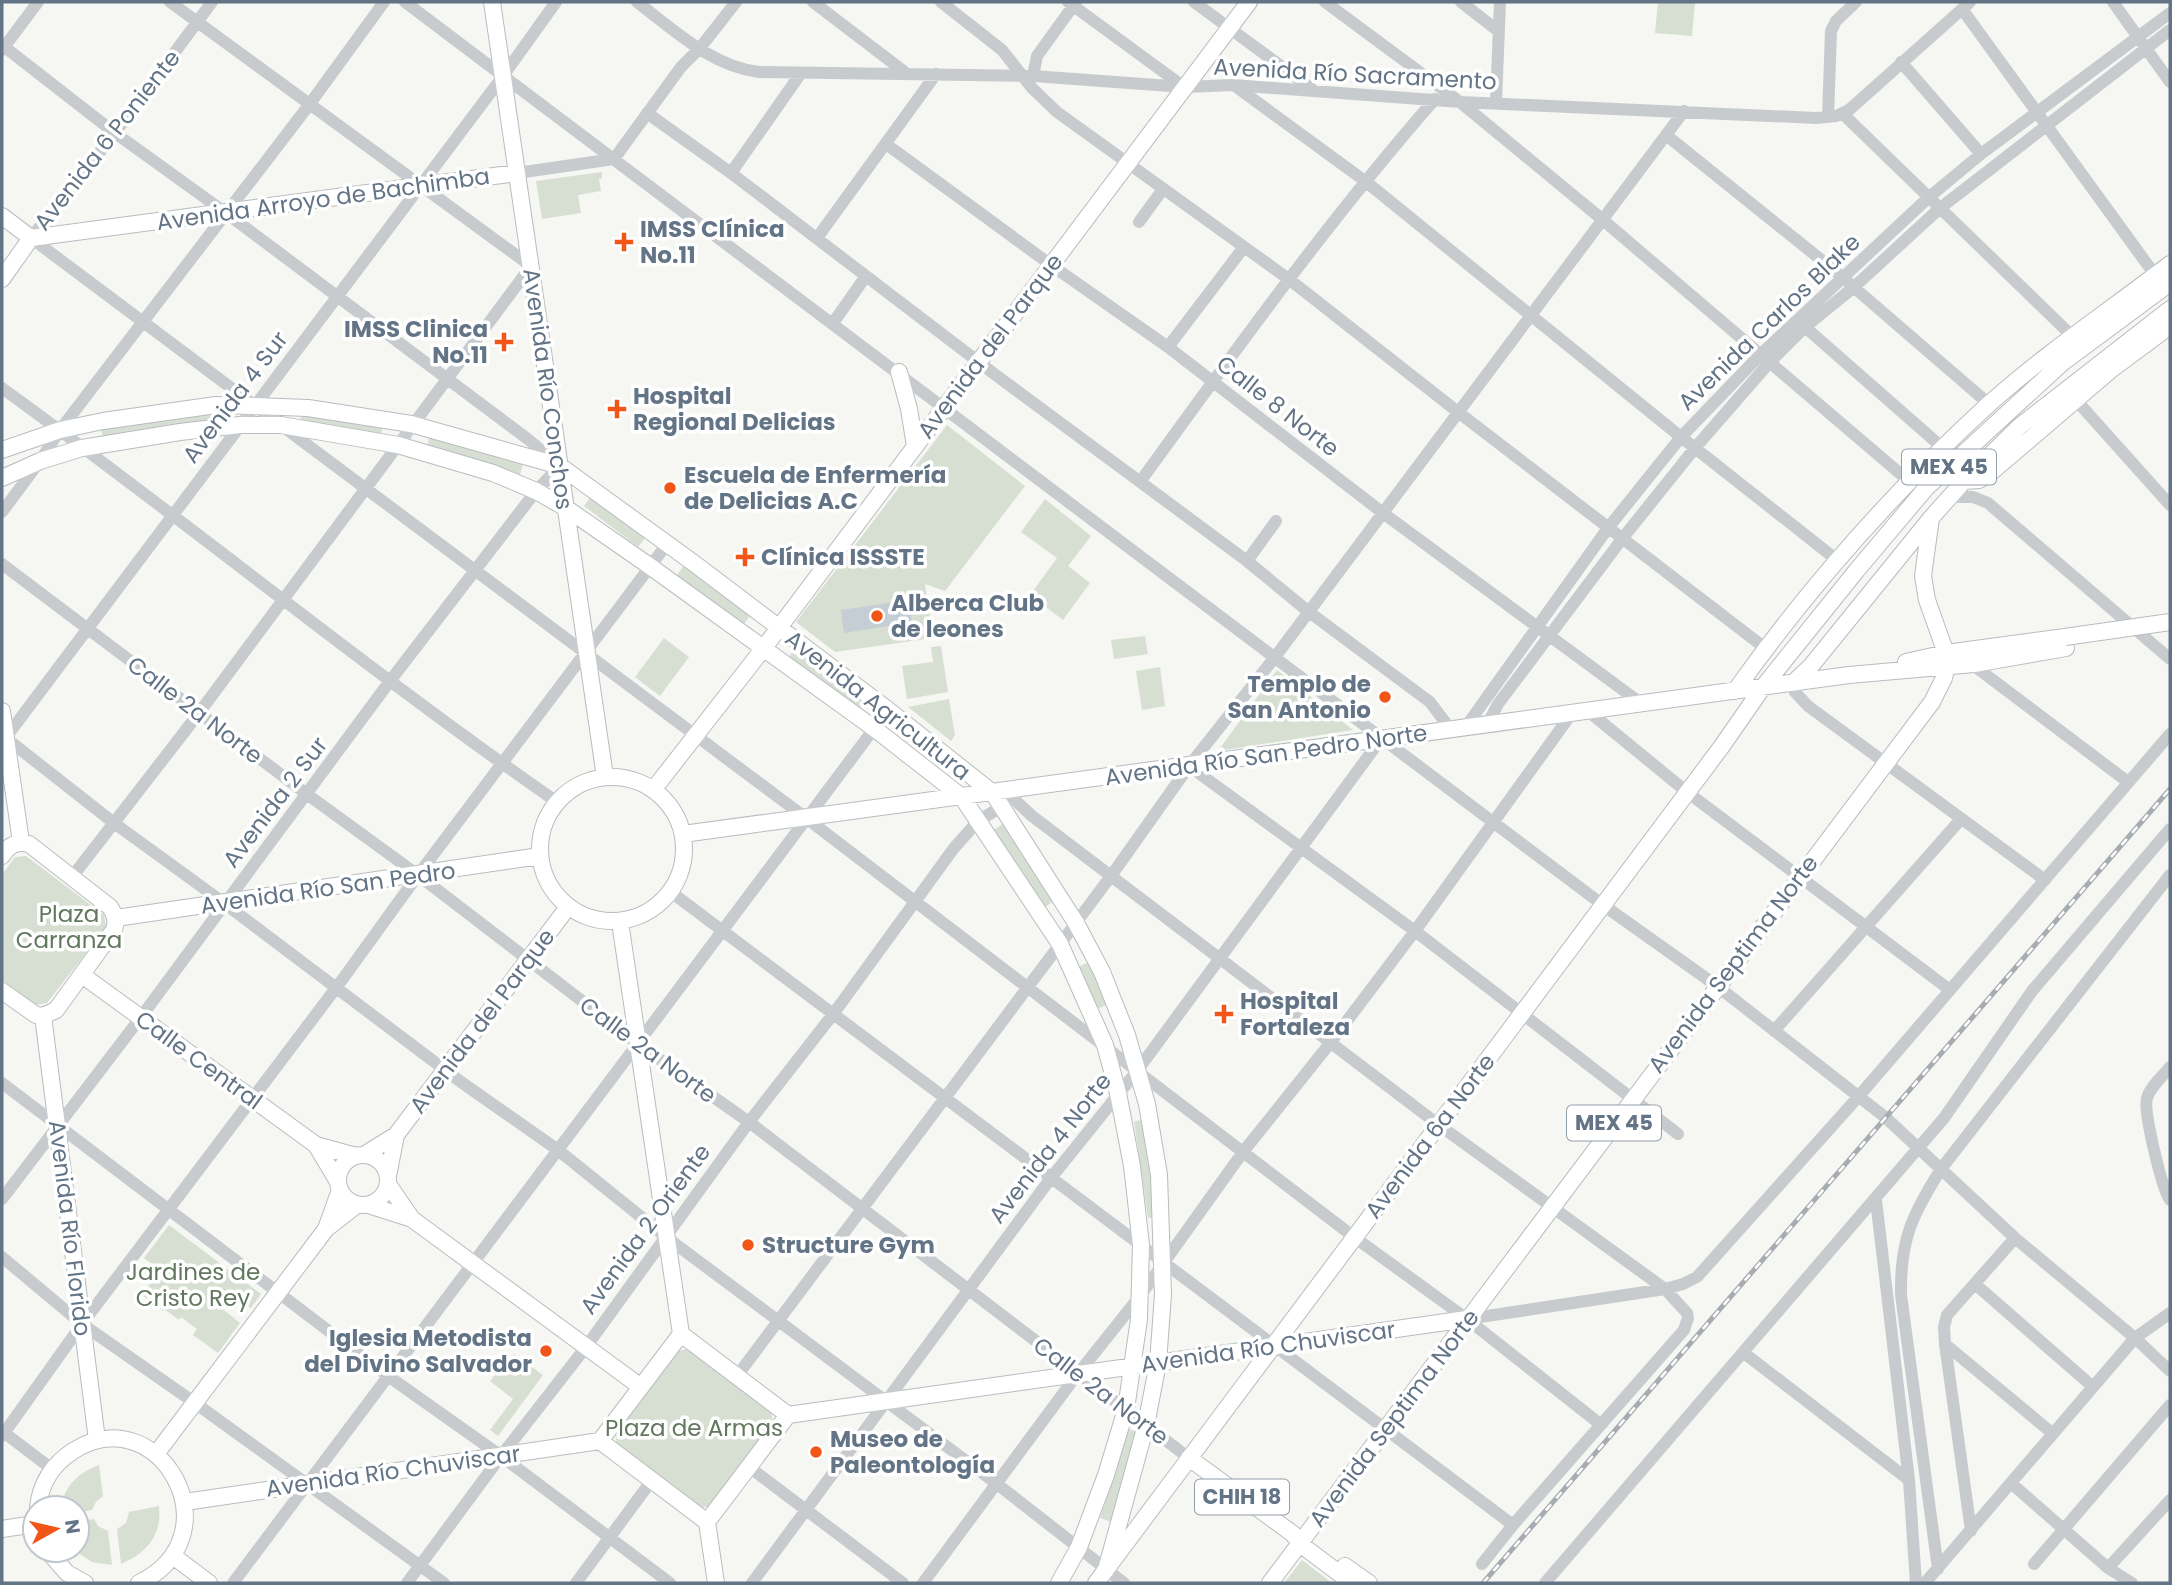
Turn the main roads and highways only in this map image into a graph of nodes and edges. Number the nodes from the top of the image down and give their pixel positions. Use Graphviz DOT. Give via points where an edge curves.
graph roads {
  1 [pos="492,2"];
  2 [pos="1249,2"];
  3 [pos="517,173"];
  4 [pos="2,216"];
  5 [pos="31,238"];
  6 [pos="2170,264"];
  7 [pos="2,279"];
  8 [pos="2170,283"];
  9 [pos="2170,309"];
  10 [pos="2112,316"];
  11 [pos="2170,326"];
  12 [pos="899,372"];
  13 [pos="915,446"];
  14 [pos="2,450"];
  15 [pos="559,467"];
  16 [pos="2,478"];
  17 [pos="1964,481"];
  18 [pos="566,508"];
  19 [pos="1931,518"];
  20 [pos="2170,622"];
  21 [pos="777,628"];
  22 [pos="2170,633"];
  23 [pos="2066,643"];
  24 [pos="763,649"];
  25 [pos="1947,659"];
  26 [pos="1792,683"];
  27 [pos="1763,687"];
  28 [pos="1735,691"];
  29 [pos="2,711"];
  30 [pos="3,739"];
  31 [pos="605,777"];
  32 [pos="653,790"];
  33 [pos="961,797"];
  34 [pos="1000,797"];
  35 [pos="683,834"];
  36 [pos="20,842"];
  37 [pos="2,856"];
  38 [pos="540,856"];
  39 [pos="568,907"];
  40 [pos="116,918"];
  41 [pos="620,922"];
  42 [pos="82,975"];
  43 [pos="2,991"];
  44 [pos="43,1016"];
  45 [pos="396,1135"];
  46 [pos="316,1145"];
  47 [pos="360,1156"];
  48 [pos="388,1180"];
  49 [pos="339,1186"];
  50 [pos="362,1205"];
  51 [pos="412,1220"];
  52 [pos="327,1229"];
  53 [pos="1467,1319"];
  54 [pos="681,1334"];
  55 [pos="1274,1346"];
  56 [pos="1158,1363"];
  57 [pos="1133,1366"];
  58 [pos="641,1387"];
  59 [pos="788,1415"];
  60 [pos="97,1440"];
  61 [pos="600,1441"];
  62 [pos="156,1454"];
  63 [pos="1189,1458"];
  64 [pos="41,1494"];
  65 [pos="185,1502"];
  66 [pos="707,1522"];
  67 [pos="21,1526"];
  68 [pos="2,1529"];
  69 [pos="1300,1539"];
  70 [pos="173,1556"];
  71 [pos="1101,1577"];
  72 [pos="63,1578"];
  73 [pos="85,1583"];
  74 [pos="139,1583"];
  75 [pos="209,1583"];
  76 [pos="716,1583"];
  77 [pos="1059,1583"];
  78 [pos="1270,1583"];
  79 [pos="1352,1583"];
  80 [pos="1369,1583"];
  1 -- 3 [label="main road, Avenida Río Conchos"];
  2 -- 13 [label="main road, Avenida del Parque"];
  3 -- 5 [label="main road, Avenida Arroyo de Bachimba"];
  3 -- 15 [label="main road, Avenida Río Conchos"];
  4 -- 5 [label="main road"];
  5 -- 7 [label="main road, Avenida 6 Poniente"];
  6 -- 10 [label="main road"];
  8 -- 10 [label="main road, MEX 45"];
  9 -- 17 [label="main road, MEX 45" via="2020,426"];
  10 -- 27 [label="main road, MEX 45" via="1927,487"];
  10 -- 28 [label="main road" via="2072,335 1989,404 1910,482 1837,559"];
  11 -- 17 [label="main road" via="1988,475"];
  12 -- 13 [label="main road"];
  13 -- 21 [label="main road, Avenida del Parque"];
  14 -- 15 [label="main road, Avenida Agricultura" via="60,430 173,409 255,406 308,408 411,424"];
  15 -- 18 [label="main road, Avenida Río Conchos"];
  15 -- 21 [label="main road, Avenida Agricultura"];
  16 -- 18 [label="main road, Avenida Agricultura" via="82,448 240,425 281,425 398,445 493,473"];
  17 -- 19 [label="main road, MEX 45"];
  18 -- 24 [label="main road, Avenida Agricultura"];
  18 -- 31 [label="main road, Avenida Río Conchos"];
  19 -- 25 [label="main road, MEX 45" via="1923,576"];
  19 -- 26 [label="main road, MEX 45" via="1811,666"];
  20 -- 23 [label="main road, bridge"];
  21 -- 24 [label="main road, Avenida del Parque"];
  21 -- 34 [label="main road, Avenida Agricultura"];
  22 -- 23 [label="main road"];
  23 -- 25 [label="main road, Avenida Río San Pedro Norte"];
  23 -- 25 [label="main road, Avenida Río San Pedro Norte" via="1974,664"];
  24 -- 32 [label="main road, Avenida del Parque"];
  24 -- 33 [label="main road, Avenida Agricultura"];
  25 -- 26 [label="main road, Avenida Río San Pedro Norte"];
  25 -- 53 [label="main road, Avenida Septima Norte / MEX 45" via="1932,702"];
  26 -- 27 [label="main road, Avenida Río San Pedro Norte"];
  27 -- 28 [label="main road, Avenida Río San Pedro Norte"];
  27 -- 55 [label="main road, Avenida 6a Norte / MEX 45"];
  28 -- 34 [label="main road, Avenida Río San Pedro Norte" via="1189,766"];
  29 -- 30 [label="main road"];
  30 -- 36 [label="main road"];
  31 -- 32 [label="main road" via="638,782"];
  31 -- 38 [label="main road" via="587,781 557,802 543,827"];
  32 -- 35 [label="main road" via="667,802"];
  33 -- 34 [label="main road, Avenida Río San Pedro Norte"];
  33 -- 35 [label="main road, Avenida Río San Pedro Norte"];
  33 -- 57 [label="main road, Avenida Agricultura" via="1060,944 1105,1045 1132,1166 1140,1245"];
  34 -- 56 [label="main road, Avenida Agricultura" via="1102,972 1147,1104 1159,1175 1163,1262"];
  35 -- 41 [label="main road" via="680,874 671,892 657,907"];
  36 -- 37 [label="main road"];
  36 -- 40 [label="main road" via="29,844 110,907"];
  38 -- 39 [label="main road" via="544,876"];
  38 -- 40 [label="main road, Avenida Río San Pedro"];
  39 -- 41 [label="main road" via="601,921"];
  39 -- 45 [label="main road, Avenida del Parque"];
  40 -- 42 [label="main road" via="114,930"];
  41 -- 54 [label="main road"];
  42 -- 44 [label="main road" via="56,1010"];
  42 -- 46 [label="main road, Calle Central"];
  43 -- 44 [label="main road" via="30,1013"];
  44 -- 60 [label="main road, Avenida Río Florido"];
  45 -- 47 [label="main road"];
  45 -- 48 [label="main road"];
  46 -- 47 [label="main road"];
  46 -- 49 [label="main road"];
  47 -- 48 [label="main road" via="377,1159"];
  47 -- 49 [label="main road" via="342,1166"];
  48 -- 50 [label="main road" via="382,1198"];
  48 -- 51 [label="main road"];
  49 -- 50 [label="main road" via="344,1197"];
  49 -- 52 [label="main road"];
  50 -- 51 [label="main road"];
  50 -- 52 [label="main road"];
  51 -- 58 [label="main road"];
  52 -- 62 [label="main road"];
  53 -- 55 [label="main road, Avenida Río Chuviscar"];
  53 -- 69 [label="main road, Avenida Septima Norte / MEX 45"];
  54 -- 58 [label="main road"];
  54 -- 59 [label="main road"];
  55 -- 56 [label="main road, Avenida Río Chuviscar"];
  55 -- 63 [label="main road, Avenida 6a Norte / MEX 45"];
  56 -- 57 [label="main road, Avenida Río Chuviscar"];
  56 -- 71 [label="main road, Avenida Agricultura" via="1146,1425"];
  57 -- 59 [label="main road, Avenida Río Chuviscar"];
  57 -- 77 [label="main road, Avenida Agricultura" via="1126,1409 1106,1475 1079,1547"];
  58 -- 61 [label="main road"];
  59 -- 66 [label="main road"];
  60 -- 62 [label="main road" via="118,1439"];
  60 -- 64 [label="main road" via="64,1456"];
  61 -- 65 [label="main road, Avenida Río Chuviscar"];
  61 -- 66 [label="main road"];
  62 -- 65 [label="main road" via="170,1467"];
  63 -- 69 [label="main road, Calle 2a Norte / CHIH 18"];
  63 -- 71 [label="main road, Avenida 6a Norte / MEX 45"];
  65 -- 70 [label="main road" via="182,1539"];
  66 -- 76 [label="main road"];
  67 -- 68 [label="main road"];
  69 -- 78 [label="main road, Avenida Septima Norte / MEX 45"];
  69 -- 79 [label="main road, CHIH 18"];
  69 -- 80 [label="main road, CHIH 18"];
  70 -- 74 [label="main road"];
  70 -- 75 [label="main road"];
  72 -- 73 [label="main road"];
}
